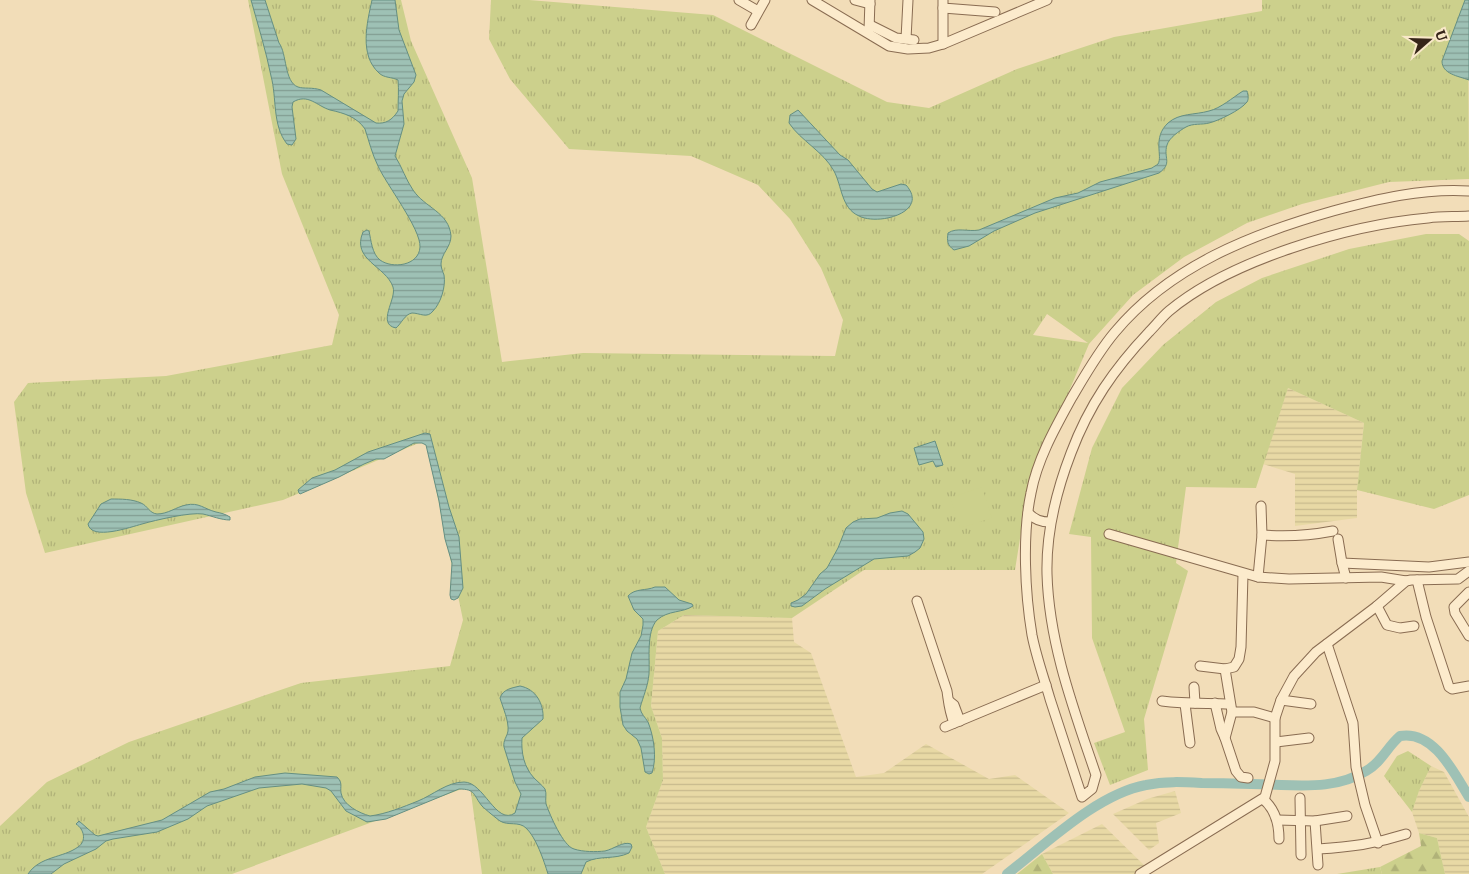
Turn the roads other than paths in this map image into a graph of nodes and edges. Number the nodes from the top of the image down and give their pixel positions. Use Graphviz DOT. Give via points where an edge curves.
graph roads {
  1 [pos="739,0"];
  2 [pos="765,0"];
  3 [pos="812,0"];
  4 [pos="855,0"];
  5 [pos="908,0"];
  6 [pos="1047,0"];
  7 [pos="870,2"];
  8 [pos="943,4"];
  9 [pos="758,12"];
  10 [pos="994,12"];
  11 [pos="751,25"];
  12 [pos="870,26"];
  13 [pos="869,35"];
  14 [pos="943,44"];
  15 [pos="1469,192"];
  16 [pos="1469,216"];
  17 [pos="1262,506"];
  18 [pos="1028,513"];
  19 [pos="1050,522"];
  20 [pos="1333,531"];
  21 [pos="1109,534"];
  22 [pos="1262,535"];
  23 [pos="1338,539"];
  24 [pos="1469,562"];
  25 [pos="1258,571"];
  26 [pos="1344,571"];
  27 [pos="1242,574"];
  28 [pos="1465,576"];
  29 [pos="1417,580"];
  30 [pos="1406,581"];
  31 [pos="1469,592"];
  32 [pos="917,601"];
  33 [pos="1377,606"];
  34 [pos="1414,626"];
  35 [pos="1469,636"];
  36 [pos="1328,644"];
  37 [pos="1200,666"];
  38 [pos="1225,669"];
  39 [pos="1046,685"];
  40 [pos="1469,686"];
  41 [pos="1194,687"];
  42 [pos="1281,700"];
  43 [pos="1162,701"];
  44 [pos="1195,703"];
  45 [pos="1215,703"];
  46 [pos="1185,704"];
  47 [pos="1310,704"];
  48 [pos="1231,708"];
  49 [pos="1275,718"];
  50 [pos="957,722"];
  51 [pos="944,727"];
  52 [pos="1225,738"];
  53 [pos="1308,738"];
  54 [pos="1276,742"];
  55 [pos="1190,743"];
  56 [pos="1248,778"];
  57 [pos="1264,798"];
  58 [pos="1300,798"];
  59 [pos="1347,816"];
  60 [pos="1277,820"];
  61 [pos="1300,820"];
  62 [pos="1315,821"];
  63 [pos="1406,834"];
  64 [pos="1278,839"];
  65 [pos="1378,843"];
  66 [pos="1318,849"];
  67 [pos="1301,854"];
  68 [pos="1318,865"];
  69 [pos="1156,870"];
  70 [pos="1140,874"];
  1 -- 9 [label="street"];
  2 -- 9 [label="street"];
  3 -- 13 [label="street"];
  4 -- 7 [label="street"];
  5 -- 12 [label="street" via="910,39 896,38"];
  6 -- 14 [label="street"];
  7 -- 12 [label="street"];
  8 -- 10 [label="street"];
  8 -- 14 [label="street"];
  9 -- 11 [label="street"];
  12 -- 13 [label="street"];
  13 -- 14 [label="street" via="889,46 908,50"];
  15 -- 18 [label="street" via="1442,191 1372,200 1308,218 1242,242 1196,264 1153,294 1114,332 1052,432 1034,480"];
  16 -- 19 [label="street" via="1376,225 1314,242 1250,264 1206,286 1169,311 1131,351 1102,389 1078,435 1061,479"];
  17 -- 22 [label="street"];
  18 -- 19 [label="street" via="1034,519"];
  18 -- 39 [label="street" via="1026,580 1032,636"];
  19 -- 39 [label="street" via="1047,575 1053,630 1064,681 1096,775 1092,789 1082,797"];
  20 -- 22 [label="street" via="1291,537"];
  21 -- 27 [label="street"];
  22 -- 25 [label="street"];
  23 -- 26 [label="street"];
  24 -- 26 [label="street"];
  25 -- 26 [label="street" via="1289,579"];
  25 -- 27 [label="street"];
  26 -- 30 [label="street"];
  27 -- 38 [label="street" via="1239,659 1234,666"];
  28 -- 29 [label="street"];
  29 -- 30 [label="street"];
  29 -- 40 [label="street" via="1449,687"];
  30 -- 33 [label="street"];
  31 -- 35 [label="street" via="1454,607"];
  32 -- 50 [label="street"];
  33 -- 34 [label="street" via="1387,625 1400,628"];
  33 -- 36 [label="street"];
  36 -- 42 [label="street" via="1303,665"];
  36 -- 65 [label="street" via="1353,723 1356,767"];
  37 -- 38 [label="street"];
  38 -- 48 [label="street"];
  39 -- 50 [label="street"];
  41 -- 44 [label="street"];
  42 -- 47 [label="street"];
  42 -- 49 [label="street"];
  43 -- 46 [label="street"];
  44 -- 45 [label="street"];
  44 -- 46 [label="street"];
  45 -- 48 [label="street"];
  45 -- 52 [label="street"];
  46 -- 55 [label="street"];
  48 -- 49 [label="street"];
  48 -- 52 [label="street"];
  49 -- 54 [label="street"];
  50 -- 51 [label="street"];
  52 -- 56 [label="street" via="1236,771 1241,777"];
  53 -- 54 [label="street"];
  54 -- 57 [label="street" via="1275,761"];
  57 -- 60 [label="street"];
  57 -- 69 [label="street"];
  58 -- 61 [label="street"];
  59 -- 62 [label="street"];
  60 -- 61 [label="street"];
  60 -- 64 [label="street"];
  61 -- 62 [label="street"];
  61 -- 67 [label="street"];
  62 -- 66 [label="street"];
  63 -- 65 [label="street"];
  65 -- 66 [label="street"];
  66 -- 68 [label="street"];
  69 -- 70 [label="street"];
}
